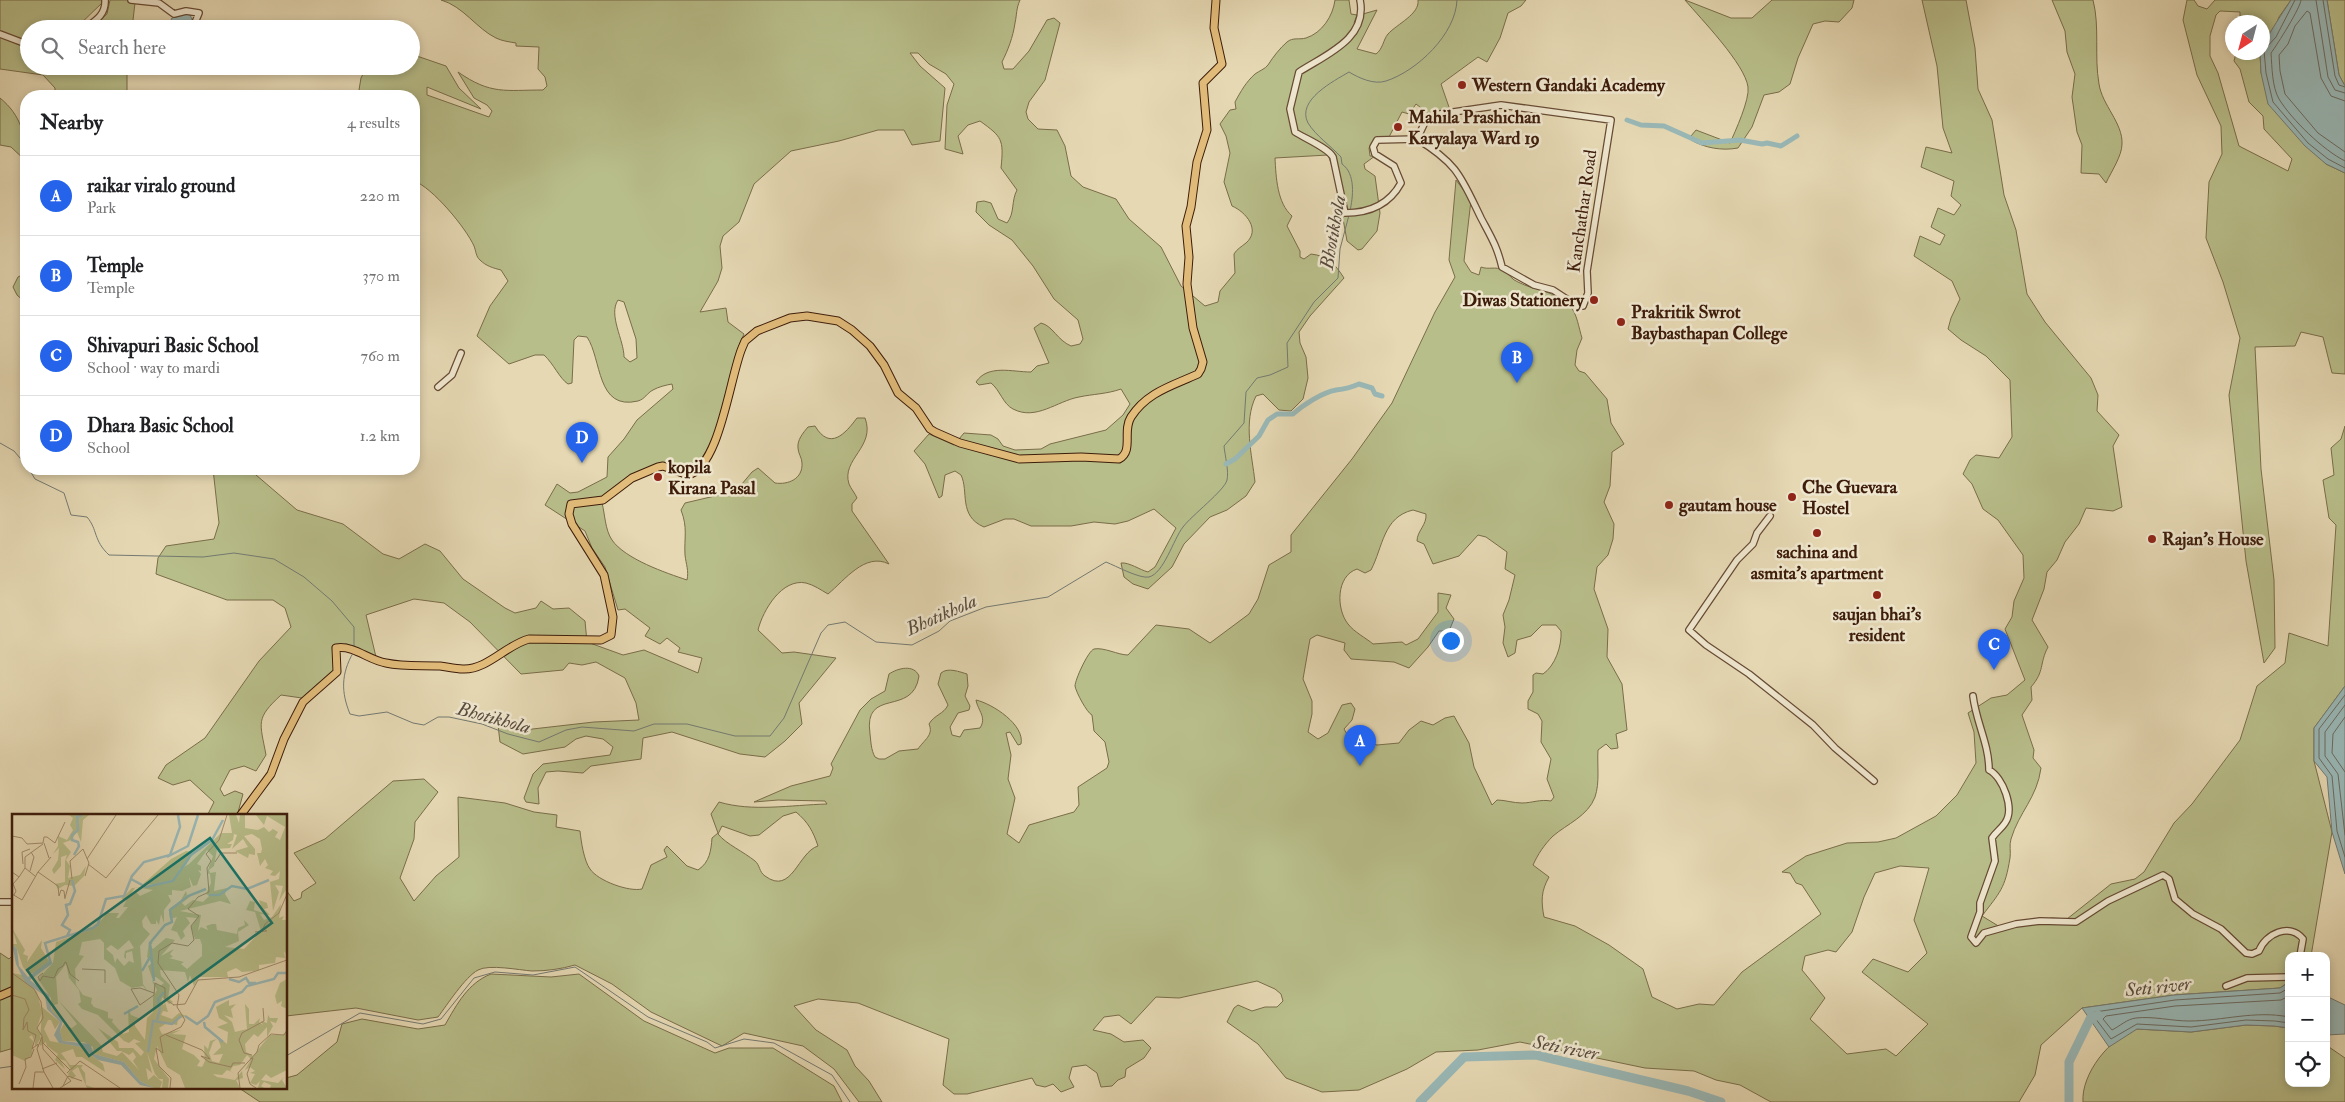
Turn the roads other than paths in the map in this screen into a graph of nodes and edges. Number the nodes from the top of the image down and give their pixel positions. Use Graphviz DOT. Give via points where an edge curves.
graph roads {
  1 [pos="105,0"];
  2 [pos="131,0"];
  3 [pos="1216,0"];
  4 [pos="1360,0"];
  5 [pos="96,20"];
  6 [pos="196,20"];
  7 [pos="0,34"];
  8 [pos="20,42"];
  9 [pos="1417,140"];
  10 [pos="461,353"];
  11 [pos="438,387"];
  12 [pos="1770,516"];
  13 [pos="1973,696"];
  14 [pos="1874,781"];
  15 [pos="241,814"];
  16 [pos="2301,952"];
  17 [pos="2285,977"];
  18 [pos="2226,986"];
  19 [pos="12,991"];
  20 [pos="0,996"];
  1 -- 5 [label="street" via="105,10"];
  2 -- 6 [label="street" via="159,3 174,14 198,13"];
  3 -- 15 [label="main road" via="1214,28 1222,64 1204,83 1207,130 1197,162 1186,226 1187,284 1202,369 1198,374 1155,392 1138,408 1127,427 1124,456 1119,459 1019,459 968,445 930,429 916,408 898,393 875,352 838,321 807,316 790,318 757,331 745,341 739,355 713,444 699,469 688,475 658,467 632,478 603,500 571,504 572,524 604,575 613,617 611,635 601,640 529,639 470,669 397,665 384,663 350,647 335,649 337,672 303,702 271,774"];
  4 -- 9 [label="street" via="1358,22 1347,43 1299,72 1290,109 1295,132 1334,156 1345,213 1376,208 1394,196 1401,183 1394,166 1375,154 1373,147 1377,140"];
  7 -- 8 [label="street"];
  9 -- 9 [label="street, Kanchathar Road" via="1456,169 1494,239 1502,267 1583,306 1588,293 1587,271 1611,120 1496,105 1433,115 1426,120"];
  10 -- 11 [label="street" via="452,375"];
  12 -- 14 [label="street" via="1690,630 1818,729"];
  13 -- 16 [label="street" via="1976,719 1989,758 1989,770 1997,774 2006,792 2008,810 2006,822 1992,838 1995,861 1971,937 1976,943 1984,933 2016,924 2076,922 2108,901 2163,875 2169,878 2175,900 2221,929 2246,953 2259,951 2264,941 2276,932 2293,932 2303,939"];
  17 -- 18 [label="street" via="2246,978"];
  19 -- 20 [label="main road"];
}
